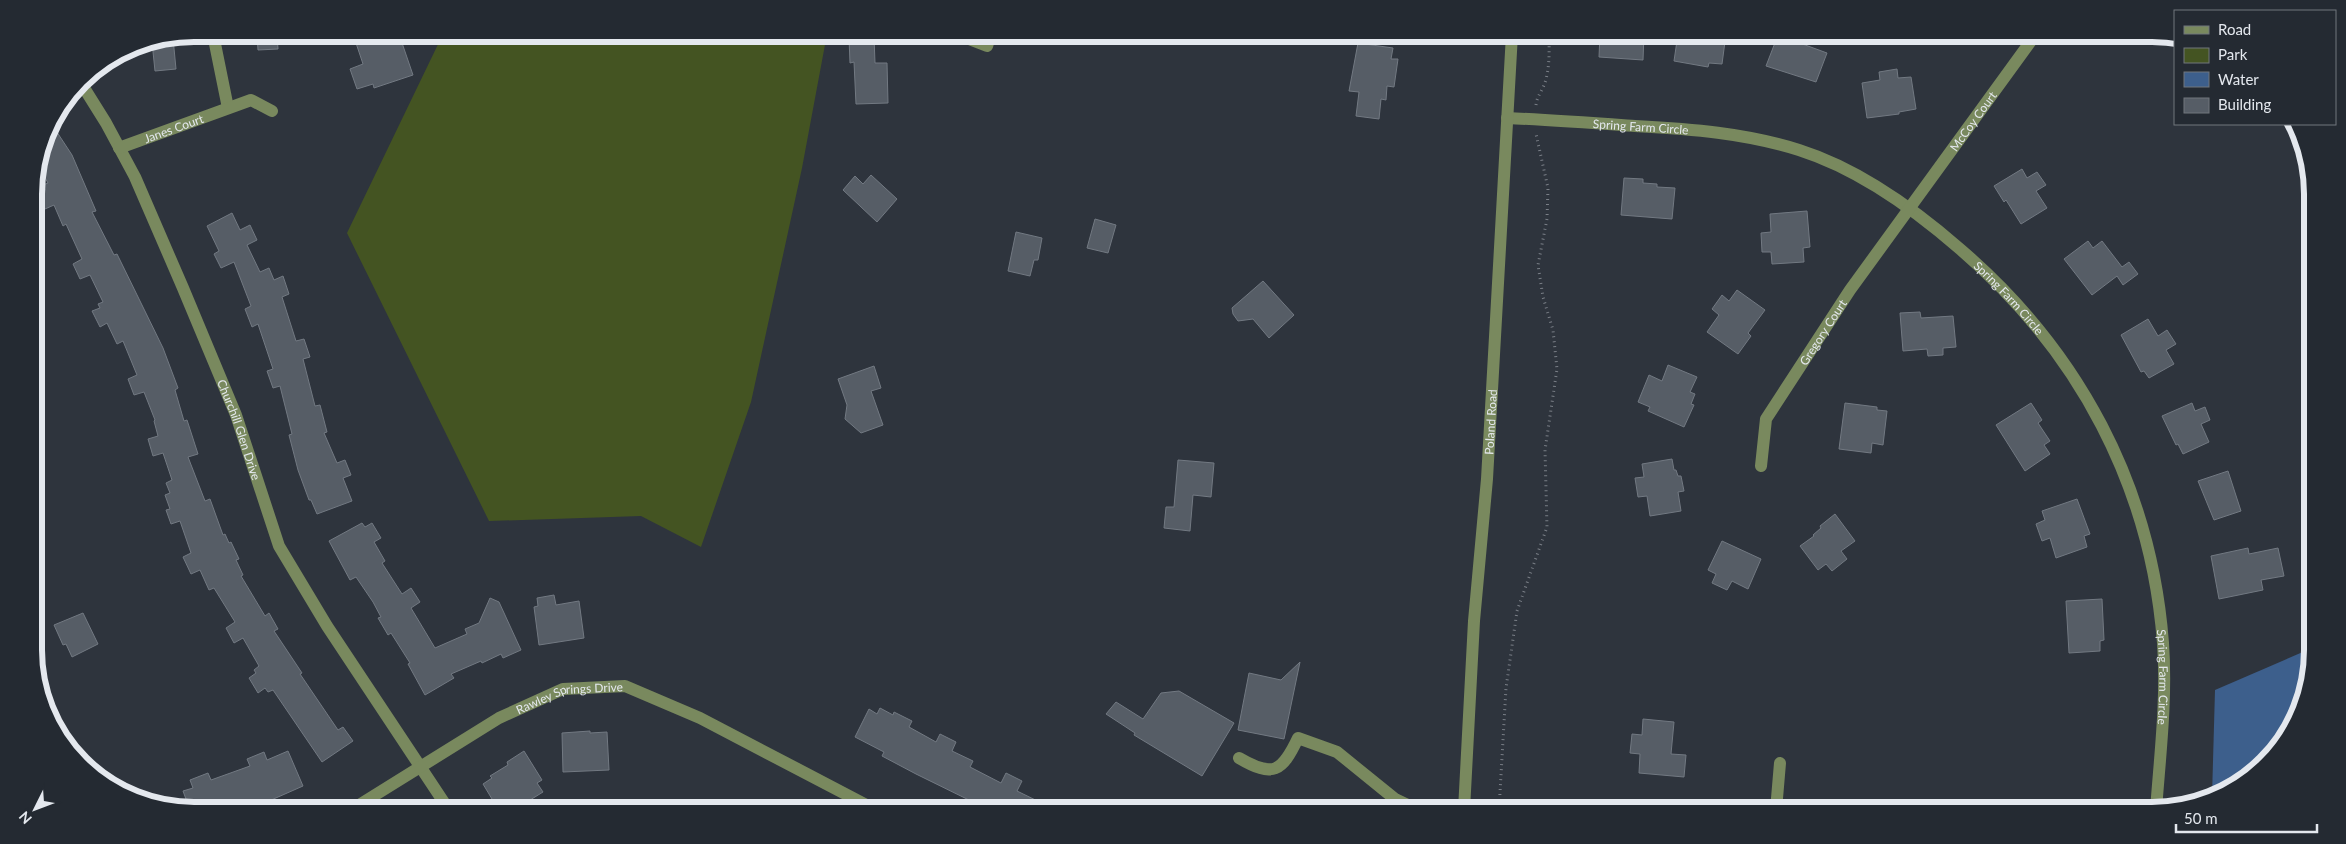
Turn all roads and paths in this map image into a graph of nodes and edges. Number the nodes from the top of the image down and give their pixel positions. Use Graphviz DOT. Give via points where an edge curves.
graph roads {
  1 [pos="1512,42"];
  2 [pos="1549,42"];
  3 [pos="2030,42"];
  4 [pos="215,43"];
  5 [pos="978,43"];
  6 [pos="988,43"];
  7 [pos="85,89"];
  8 [pos="228,108"];
  9 [pos="272,111"];
  10 [pos="1507,118"];
  11 [pos="1536,120"];
  12 [pos="119,148"];
  13 [pos="1909,209"];
  14 [pos="1761,466"];
  15 [pos="1239,758"];
  16 [pos="1780,763"];
  17 [pos="421,765"];
  18 [pos="1400,801"];
  19 [pos="1464,801"];
  20 [pos="1499,801"];
  21 [pos="1777,801"];
  22 [pos="2157,801"];
  23 [pos="364,802"];
  24 [pos="444,802"];
  25 [pos="860,802"];
  1 -- 10 [label="street, Poland Road"];
  2 -- 11 [label="path" via="1546,80 1537,98"];
  3 -- 13 [label="street, McCoy Court"];
  4 -- 8 [label="street"];
  5 -- 6 [label="street" via="987,46"];
  7 -- 12 [label="street, Churchill Glen Drive"];
  8 -- 9 [label="street, Janes Court" via="251,100"];
  8 -- 12 [label="street, Janes Court"];
  10 -- 11 [label="street, Spring Farm Circle"];
  10 -- 19 [label="street, Poland Road" via="1488,470 1474,621"];
  11 -- 13 [label="street, Spring Farm Circle" via="1717,131 1757,138 1802,151 1846,169"];
  11 -- 20 [label="path" via="1536,141 1543,158 1548,188 1547,219 1538,265 1553,330 1557,369 1545,450 1547,527 1517,610 1506,688"];
  12 -- 17 [label="street, Churchill Glen Drive" via="236,415 279,546 380,707"];
  13 -- 14 [label="street, Gregory Court" via="1850,290 1766,420"];
  13 -- 22 [label="street, Spring Farm Circle" via="1988,273 2022,308 2080,386 2121,464 2138,510 2158,596 2164,693"];
  15 -- 18 [label="street" via="1256,768 1274,770 1288,760 1298,738 1337,752"];
  16 -- 21 [label="street"];
  17 -- 23 [label="street, Rawley Springs Drive"];
  17 -- 24 [label="street, Churchill Glen Drive"];
  17 -- 25 [label="street, Rawley Springs Drive" via="499,718 563,689 625,686 700,718"];
}
